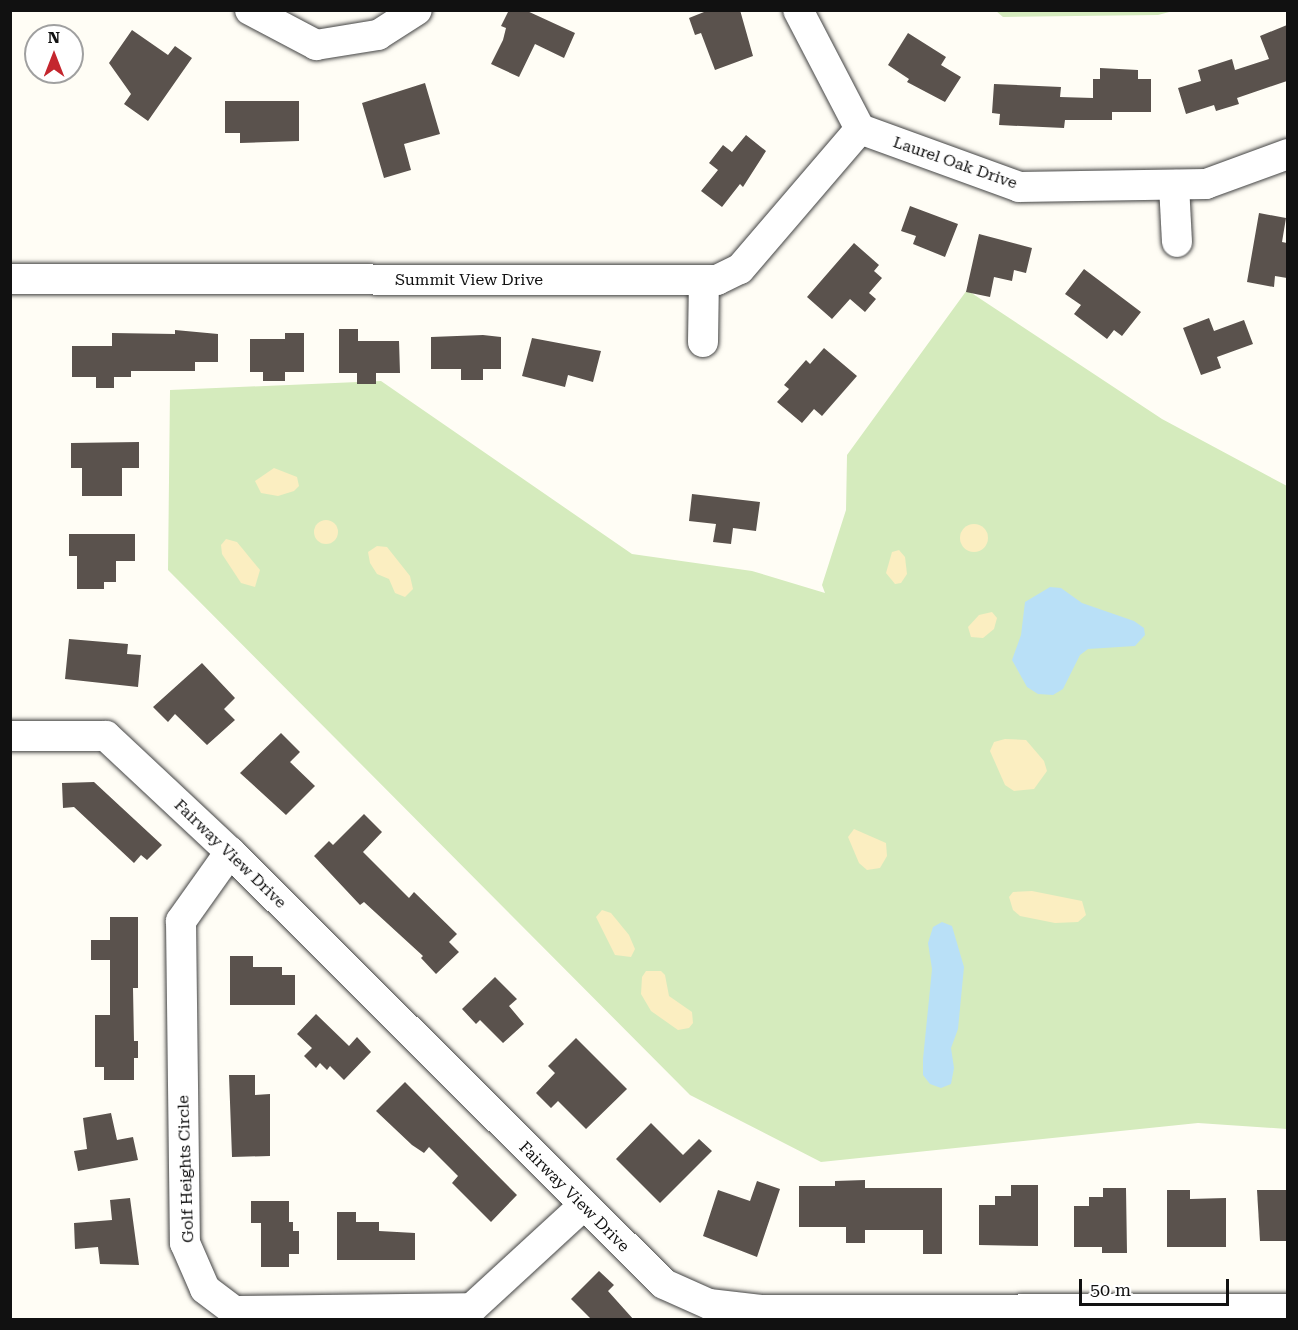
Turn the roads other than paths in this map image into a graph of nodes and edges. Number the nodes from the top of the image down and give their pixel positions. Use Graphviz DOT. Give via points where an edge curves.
graph roads {
  1 [pos="250,10"];
  2 [pos="417,10"];
  3 [pos="798,10"];
  4 [pos="860,129"];
  5 [pos="1287,154"];
  6 [pos="1174,185"];
  7 [pos="1177,242"];
  8 [pos="10,279"];
  9 [pos="704,280"];
  10 [pos="703,342"];
  11 [pos="10,736"];
  12 [pos="230,852"];
  13 [pos="582,1207"];
  14 [pos="1287,1309"];
  1 -- 2 [label="street" via="316,45 378,36"];
  3 -- 4 [label="street"];
  4 -- 6 [label="street, Laurel Oak Drive" via="1019,187"];
  4 -- 9 [label="street, Summit View Drive" via="740,269 717,280"];
  5 -- 6 [label="street, Laurel Oak Drive" via="1206,184"];
  6 -- 7 [label="street"];
  8 -- 9 [label="street, Summit View Drive"];
  9 -- 10 [label="street"];
  11 -- 12 [label="street, Fairway View Drive" via="106,736"];
  12 -- 13 [label="street, Fairway View Drive"];
  12 -- 13 [label="street, Golf Heights Circle" via="182,921 185,1243 205,1289 234,1311 472,1308"];
  13 -- 14 [label="street, Fairway View Drive" via="664,1284 709,1304 761,1310"];
}
